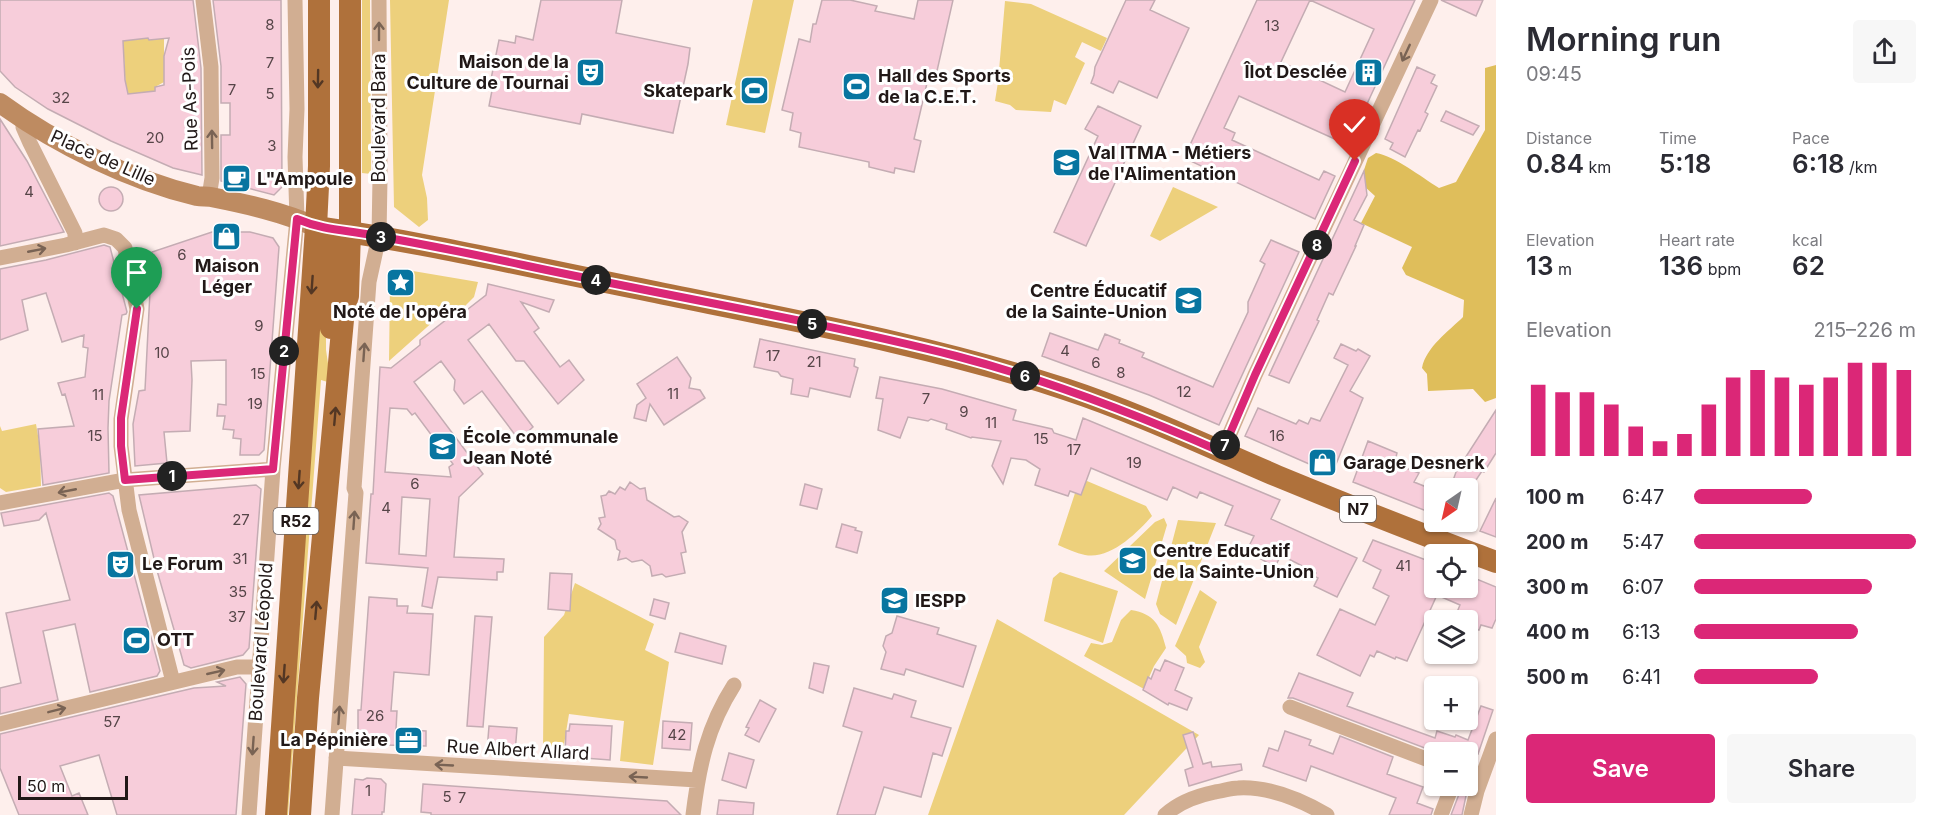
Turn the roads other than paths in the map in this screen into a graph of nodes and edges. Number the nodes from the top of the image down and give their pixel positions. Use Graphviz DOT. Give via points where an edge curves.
graph roads {
  1 [pos="203,0"];
  2 [pos="295,0"];
  3 [pos="319,0"];
  4 [pos="333,0"];
  5 [pos="350,0"];
  6 [pos="379,0"];
  7 [pos="1431,0"];
  8 [pos="1,106"];
  9 [pos="23,118"];
  10 [pos="209,197"];
  11 [pos="325,226"];
  12 [pos="379,236"];
  13 [pos="75,243"];
  14 [pos="0,258"];
  15 [pos="1222,452"];
  16 [pos="273,469"];
  17 [pos="125,480"];
  18 [pos="0,503"];
  19 [pos="1496,562"];
  20 [pos="259,667"];
  21 [pos="173,682"];
  22 [pos="734,685"];
  23 [pos="1290,707"];
  24 [pos="0,724"];
  25 [pos="1496,739"];
  26 [pos="336,758"];
  27 [pos="1424,758"];
  28 [pos="697,780"];
  29 [pos="1448,796"];
  30 [pos="249,815"];
  31 [pos="276,815"];
  32 [pos="300,815"];
  33 [pos="332,815"];
  34 [pos="693,815"];
  35 [pos="1165,815"];
  36 [pos="1327,815"];
  37 [pos="1441,815"];
  38 [pos="1471,815"];
  10 -- 1 [label="street, Rue As-Pois, one-way" via="211,67"];
  2 -- 11 [label="street" via="295,157"];
  3 -- 11 [label="main road, R52, one-way" via="318,166"];
  4 -- 11 [label="main road, R52" via="337,49"];
  5 -- 11 [label="main road, Boulevard Bara / R52"];
  12 -- 6 [label="street, Boulevard Bara, one-way"];
  7 -- 15 [label="street, one-way"];
  8 -- 9 [label="street"];
  9 -- 10 [label="street, Place de Lille" via="62,142 133,175"];
  9 -- 13 [label="street, Place de Lille" via="30,143 75,233"];
  10 -- 11 [label="street, Place de Lille"];
  11 -- 12 [label="main road, N7"];
  11 -- 16 [label="street, Boulevard Léopold"];
  11 -- 31 [label="main road, Boulevard Léopold / R52, one-way"];
  32 -- 11 [label="main road, R52, one-way" via="348,296"];
  12 -- 15 [label="main road, N7" via="957,357 1067,390"];
  26 -- 12 [label="street, one-way" via="369,291"];
  14 -- 13 [label="street, one-way"];
  13 -- 17 [label="street" via="105,235 125,248 137,309 121,418"];
  15 -- 19 [label="main road, N7"];
  16 -- 17 [label="street"];
  16 -- 20 [label="street, Boulevard Léopold"];
  17 -- 18 [label="street, one-way"];
  17 -- 21 [label="street" via="129,510"];
  21 -- 20 [label="street, one-way" via="237,667"];
  20 -- 30 [label="street, Boulevard Léopold, one-way"];
  24 -- 21 [label="street, one-way"];
  22 -- 28 [label="street" via="705,745"];
  23 -- 27 [label="street"];
  25 -- 38 [label="street"];
  28 -- 26 [label="street, Rue Albert Allard, one-way"];
  26 -- 33 [label="street"];
  28 -- 34 [label="street"];
  29 -- 37 [label="street"];
  35 -- 36 [label="street" via="1177,804 1239,788 1270,791"];
}
